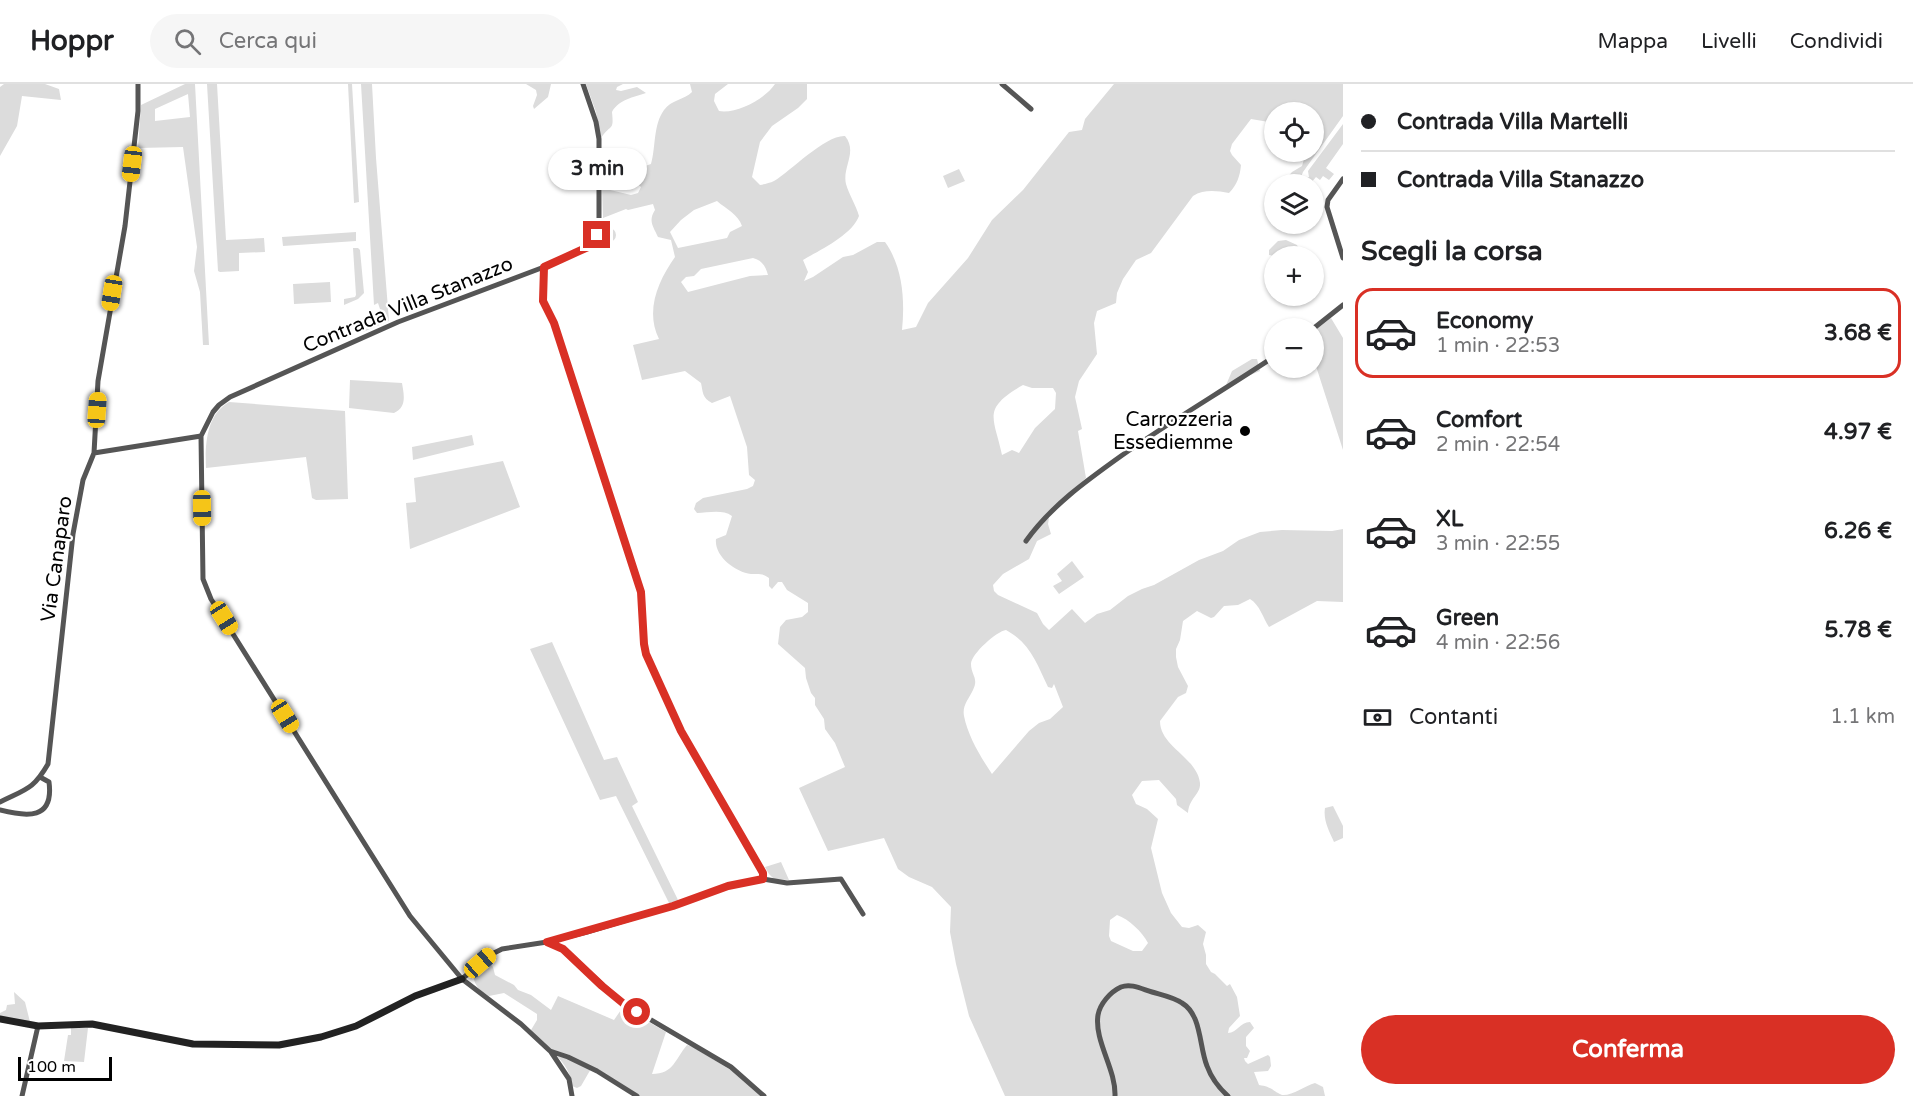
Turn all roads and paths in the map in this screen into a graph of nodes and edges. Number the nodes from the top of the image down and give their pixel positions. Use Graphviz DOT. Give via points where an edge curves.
graph roads {
  1 [pos="138,84"];
  2 [pos="584,84"];
  3 [pos="1002,84"];
  4 [pos="1031,110"];
  5 [pos="1343,178"];
  6 [pos="1343,258"];
  7 [pos="544,267"];
  8 [pos="1343,304"];
  9 [pos="1324,320"];
  10 [pos="1264,363"];
  11 [pos="201,436"];
  12 [pos="94,453"];
  13 [pos="1026,541"];
  14 [pos="40,777"];
  15 [pos="0,802"];
  16 [pos="0,810"];
  17 [pos="763,879"];
  18 [pos="863,914"];
  19 [pos="547,942"];
  20 [pos="462,979"];
  21 [pos="0,1019"];
  22 [pos="38,1026"];
  23 [pos="550,1051"];
  24 [pos="22,1096"];
  25 [pos="572,1096"];
  26 [pos="637,1096"];
  27 [pos="764,1096"];
  28 [pos="1115,1096"];
  29 [pos="1228,1096"];
  1 -- 12 [label="street, Via Canaparo" via="124,226 98,381"];
  2 -- 7 [label="street, Contrada Villa Stanazzo" via="599,139 599,226 588,247"];
  3 -- 4 [label="street"];
  5 -- 6 [label="street" via="1327,207"];
  7 -- 11 [label="street, Contrada Villa Stanazzo" via="398,322 230,398 213,412"];
  7 -- 17 [label="street" via="543,301 554,323 641,592 646,654 681,731 754,856"];
  8 -- 9 [label="street"];
  10 -- 13 [label="street" via="1086,481 1040,522"];
  11 -- 12 [label="street"];
  11 -- 20 [label="street" via="203,579 211,599 410,916"];
  12 -- 14 [label="street, Via Canaparo" via="83,480 73,534 48,764"];
  14 -- 15 [label="street" via="30,788"];
  14 -- 16 [label="street" via="49,782 50,789 44,810 24,815"];
  17 -- 18 [label="street" via="787,883 841,879"];
  17 -- 19 [label="street" via="728,886"];
  19 -- 20 [label="street" via="502,949"];
  19 -- 27 [label="street" via="563,949 624,1004 731,1066"];
  20 -- 22 [label="street" via="415,996 356,1026 279,1045 193,1044 92,1024"];
  20 -- 23 [label="street"];
  21 -- 22 [label="street"];
  22 -- 24 [label="street"];
  23 -- 25 [label="street" via="569,1079"];
  23 -- 26 [label="street" via="597,1071"];
  28 -- 29 [label="street" via="1099,1032 1099,1012 1106,999 1122,987 1133,986 1184,1004 1196,1020 1207,1067"];
}
